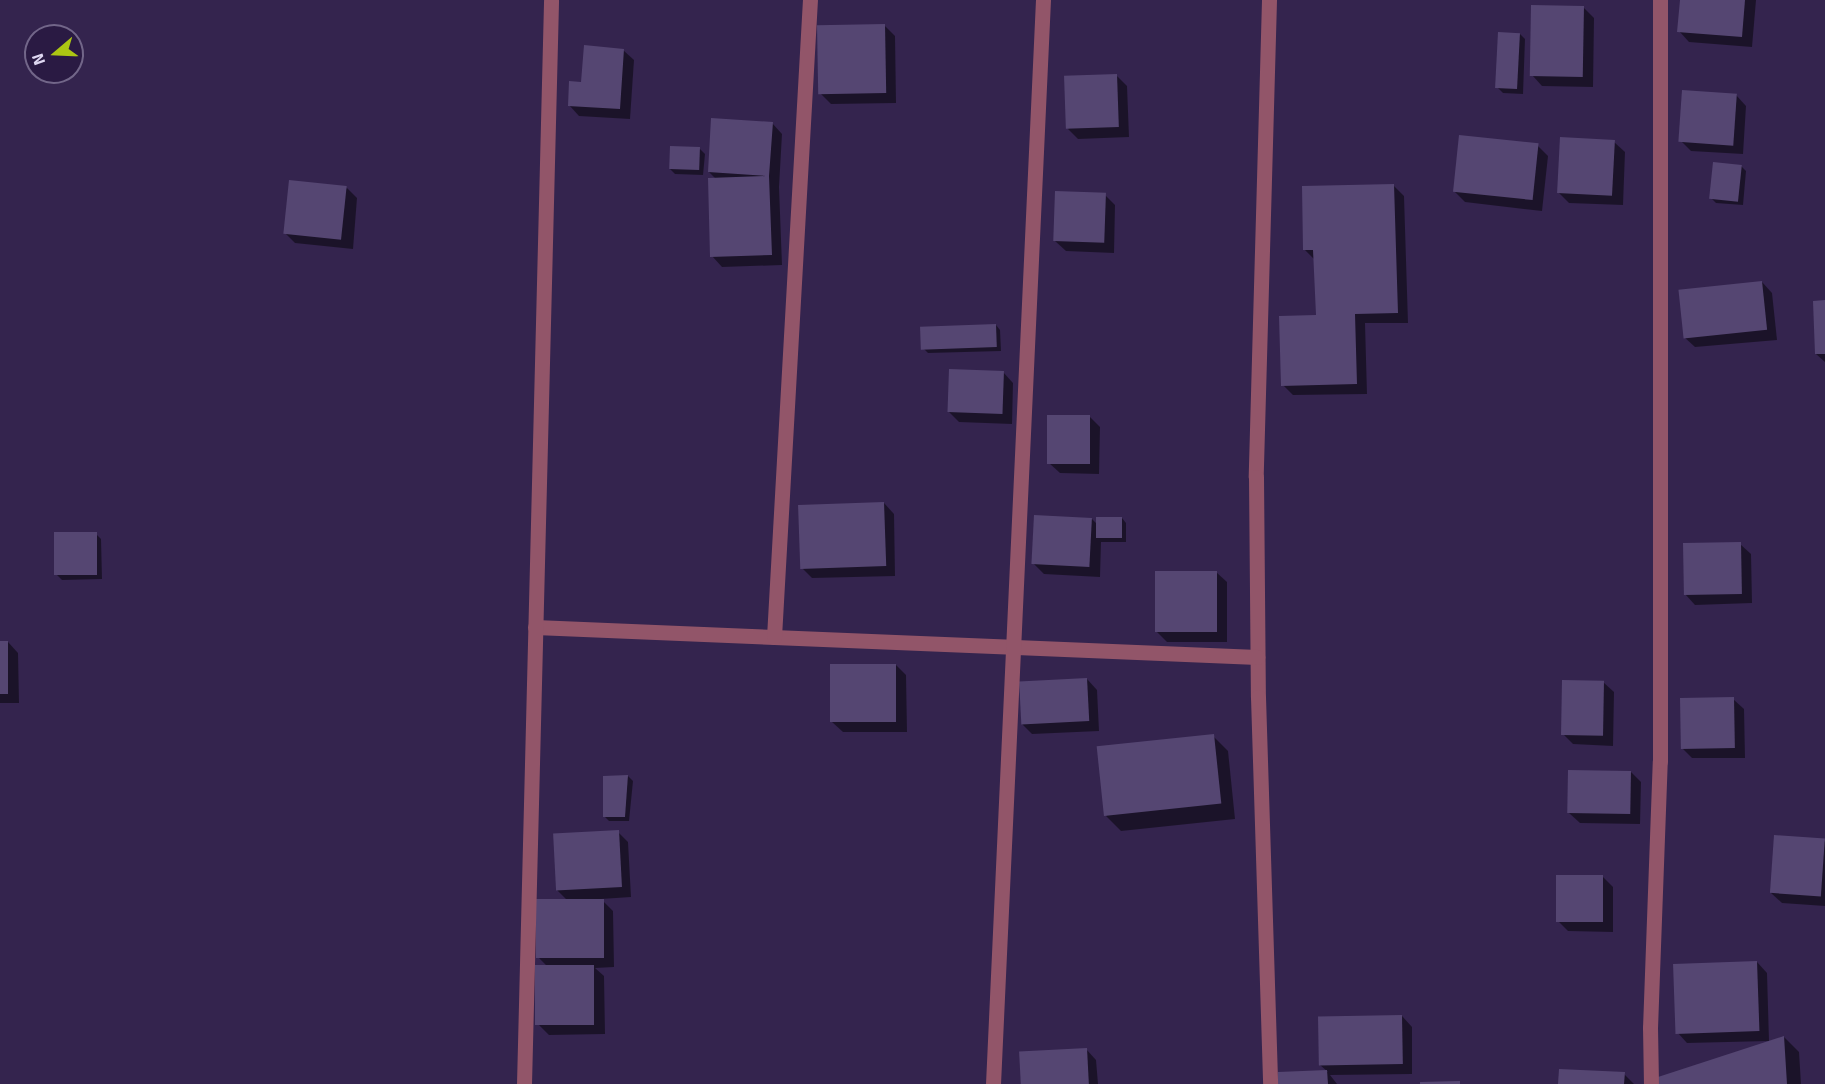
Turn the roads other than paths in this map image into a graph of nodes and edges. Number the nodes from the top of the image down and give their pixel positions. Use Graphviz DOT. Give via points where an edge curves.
graph roads {
  1 [pos="551,0"];
  2 [pos="810,0"];
  3 [pos="1043,0"];
  4 [pos="1269,0"];
  5 [pos="1660,0"];
  6 [pos="535,627"];
  7 [pos="774,637"];
  8 [pos="1013,647"];
  9 [pos="1257,657"];
  10 [pos="524,1084"];
  11 [pos="993,1084"];
  12 [pos="1270,1084"];
  13 [pos="1651,1084"];
  1 -- 6 [label="street"];
  2 -- 7 [label="street"];
  3 -- 8 [label="street"];
  4 -- 9 [label="street" via="1256,477"];
  5 -- 13 [label="street" via="1660,761"];
  6 -- 7 [label="street"];
  6 -- 10 [label="street"];
  7 -- 8 [label="street"];
  8 -- 9 [label="street"];
  8 -- 11 [label="street"];
  9 -- 12 [label="street"];
}
